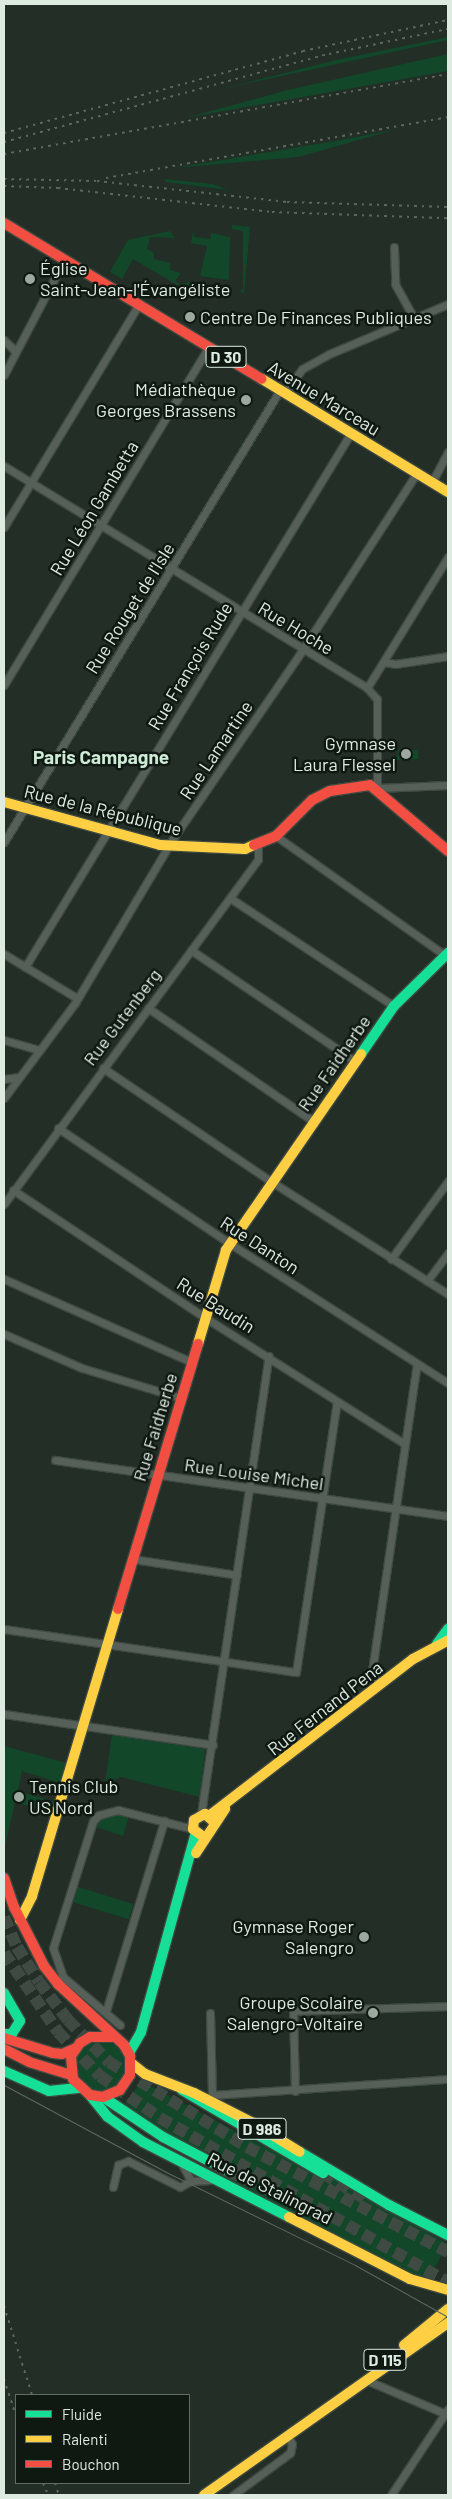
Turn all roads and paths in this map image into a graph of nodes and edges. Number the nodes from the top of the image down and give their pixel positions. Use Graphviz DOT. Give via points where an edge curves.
graph roads {
  1 [pos="4,223"];
  2 [pos="394,248"];
  3 [pos="64,260"];
  4 [pos="139,304"];
  5 [pos="448,304"];
  6 [pos="413,317"];
  7 [pos="4,340"];
  8 [pos="209,347"];
  9 [pos="15,351"];
  10 [pos="4,375"];
  11 [pos="282,391"];
  12 [pos="351,433"];
  13 [pos="448,452"];
  14 [pos="4,466"];
  15 [pos="417,473"];
  16 [pos="432,482"];
  17 [pos="30,484"];
  18 [pos="448,492"];
  19 [pos="100,526"];
  20 [pos="4,527"];
  21 [pos="448,557"];
  22 [pos="172,569"];
  23 [pos="445,569"];
  24 [pos="241,612"];
  25 [pos="303,649"];
  26 [pos="448,656"];
  27 [pos="384,662"];
  28 [pos="4,686"];
  29 [pos="367,688"];
  30 [pos="448,785"];
  31 [pos="377,788"];
  32 [pos="4,802"];
  33 [pos="24,808"];
  34 [pos="106,831"];
  35 [pos="276,836"];
  36 [pos="4,842"];
  37 [pos="169,846"];
  38 [pos="258,846"];
  39 [pos="448,851"];
  40 [pos="230,898"];
  41 [pos="191,950"];
  42 [pos="4,954"];
  43 [pos="447,954"];
  44 [pos="25,967"];
  45 [pos="77,998"];
  46 [pos="394,1006"];
  47 [pos="148,1008"];
  48 [pos="4,1040"];
  49 [pos="39,1050"];
  50 [pos="355,1061"];
  51 [pos="103,1068"];
  52 [pos="19,1077"];
  53 [pos="4,1079"];
  54 [pos="4,1098"];
  55 [pos="313,1121"];
  56 [pos="58,1128"];
  57 [pos="448,1181"];
  58 [pos="272,1182"];
  59 [pos="13,1190"];
  60 [pos="4,1204"];
  61 [pos="229,1243"];
  62 [pos="448,1252"];
  63 [pos="392,1259"];
  64 [pos="4,1279"];
  65 [pos="427,1281"];
  66 [pos="448,1294"];
  67 [pos="204,1317"];
  68 [pos="4,1334"];
  69 [pos="269,1356"];
  70 [pos="191,1362"];
  71 [pos="417,1364"];
  72 [pos="448,1383"];
  73 [pos="181,1398"];
  74 [pos="337,1402"];
  75 [pos="403,1443"];
  76 [pos="55,1460"];
  77 [pos="158,1475"];
  78 [pos="249,1488"];
  79 [pos="323,1499"];
  80 [pos="397,1509"];
  81 [pos="448,1516"];
  82 [pos="133,1559"];
  83 [pos="237,1575"];
  84 [pos="4,1629"];
  85 [pos="448,1629"];
  86 [pos="444,1642"];
  87 [pos="108,1644"];
  88 [pos="225,1662"];
  89 [pos="380,1686"];
  90 [pos="4,1714"];
  91 [pos="83,1726"];
  92 [pos="213,1746"];
  93 [pos="208,1818"];
  94 [pos="164,1820"];
  95 [pos="191,1827"];
  96 [pos="207,1834"];
  97 [pos="191,1862"];
  98 [pos="4,1878"];
  99 [pos="32,1896"];
  100 [pos="11,1898"];
  101 [pos="20,1920"];
  102 [pos="4,1994"];
  103 [pos="448,2006"];
  104 [pos="106,2011"];
  105 [pos="210,2013"];
  106 [pos="120,2024"];
  107 [pos="141,2026"];
  108 [pos="4,2034"];
  109 [pos="4,2038"];
  110 [pos="114,2038"];
  111 [pos="76,2048"];
  112 [pos="4,2049"];
  113 [pos="130,2058"];
  114 [pos="4,2071"];
  115 [pos="71,2075"];
  116 [pos="448,2078"];
  117 [pos="80,2088"];
  118 [pos="182,2090"];
  119 [pos="294,2091"];
  120 [pos="90,2095"];
  121 [pos="103,2096"];
  122 [pos="209,2097"];
  123 [pos="178,2160"];
  124 [pos="228,2171"];
  125 [pos="323,2173"];
  126 [pos="192,2181"];
  127 [pos="221,2182"];
  128 [pos="113,2187"];
  129 [pos="448,2235"];
  130 [pos="448,2290"];
  131 [pos="448,2309"];
  132 [pos="448,2323"];
  133 [pos="366,2380"];
  134 [pos="321,2411"];
  135 [pos="447,2413"];
  136 [pos="287,2435"];
  137 [pos="204,2495"];
  138 [pos="233,2495"];
  139 [pos="391,2495"];
  1 -- 3 [label="main road, Avenue Marceau / D 30"];
  2 -- 6 [label="street" via="395,284"];
  3 -- 4 [label="main road, Avenue Marceau / D 30"];
  3 -- 9 [label="street"];
  4 -- 8 [label="main road, Avenue Marceau / D 30"];
  4 -- 17 [label="street"];
  5 -- 6 [label="street, Rue Rouget de l'Isle"];
  6 -- 11 [label="street, Rue Rouget de l'Isle" via="302,369"];
  7 -- 9 [label="street"];
  8 -- 11 [label="main road, Avenue Marceau / D 30"];
  8 -- 19 [label="street, Rue Léon Gambetta"];
  9 -- 10 [label="street"];
  11 -- 12 [label="main road, Avenue Marceau / D 30"];
  11 -- 22 [label="street, Rue Rouget de l'Isle"];
  12 -- 15 [label="main road, Avenue Marceau / D 30"];
  12 -- 24 [label="street, Rue François Rude"];
  13 -- 16 [label="street"];
  14 -- 17 [label="street, Rue Hoche"];
  15 -- 16 [label="main road, Avenue Marceau / D 30"];
  15 -- 25 [label="street, Rue Lamartine"];
  16 -- 18 [label="main road, Avenue Marceau / D 30"];
  17 -- 19 [label="street, Rue Hoche"];
  17 -- 20 [label="street"];
  19 -- 22 [label="street, Rue Hoche"];
  19 -- 28 [label="street, Rue Léon Gambetta"];
  21 -- 23 [label="street"];
  22 -- 24 [label="street, Rue Hoche"];
  22 -- 33 [label="street, Rue Rouget de l'Isle"];
  23 -- 27 [label="street" via="390,648"];
  24 -- 25 [label="street, Rue Hoche"];
  24 -- 34 [label="street, Rue François Rude"];
  25 -- 29 [label="street, Rue Hoche"];
  25 -- 37 [label="street, Rue Lamartine"];
  26 -- 27 [label="street" via="395,664"];
  27 -- 29 [label="street"];
  29 -- 31 [label="street" via="377,698"];
  30 -- 31 [label="street"];
  31 -- 35 [label="main road, Rue de la République" via="370,785 330,791 312,800"];
  31 -- 39 [label="main road"];
  32 -- 33 [label="main road, Rue de la République"];
  33 -- 34 [label="main road, Rue de la République"];
  33 -- 36 [label="street, Rue Rouget de l'Isle"];
  34 -- 37 [label="main road, Rue de la République"];
  34 -- 44 [label="street, Rue François Rude"];
  35 -- 38 [label="main road, Rue de la République"];
  35 -- 43 [label="street"];
  37 -- 38 [label="main road, Rue de la République" via="236,850"];
  37 -- 45 [label="street, Rue Lamartine"];
  38 -- 40 [label="street, Rue Gutenberg" via="258,859"];
  40 -- 41 [label="street, Rue Gutenberg"];
  40 -- 46 [label="street"];
  41 -- 47 [label="street, Rue Gutenberg"];
  41 -- 50 [label="street"];
  42 -- 44 [label="street"];
  43 -- 46 [label="main road, Rue Faidherbe"];
  44 -- 45 [label="street"];
  45 -- 49 [label="street, Rue Lamartine"];
  46 -- 50 [label="main road, Rue Faidherbe"];
  47 -- 51 [label="street, Rue Gutenberg"];
  47 -- 55 [label="street"];
  48 -- 49 [label="street"];
  49 -- 52 [label="street, Rue Lamartine"];
  50 -- 55 [label="main road, Rue Faidherbe"];
  51 -- 56 [label="street, Rue Gutenberg"];
  51 -- 58 [label="street"];
  52 -- 53 [label="street"];
  52 -- 54 [label="street, Rue Lamartine"];
  55 -- 58 [label="main road, Rue Faidherbe"];
  56 -- 59 [label="street, Rue Gutenberg"];
  56 -- 61 [label="street, Rue Danton"];
  57 -- 63 [label="street"];
  58 -- 61 [label="main road, Rue Faidherbe"];
  58 -- 63 [label="street"];
  59 -- 60 [label="street, Rue Gutenberg"];
  59 -- 67 [label="street, Rue Baudin"];
  61 -- 67 [label="main road, Rue Faidherbe"];
  61 -- 71 [label="street, Rue Danton"];
  62 -- 65 [label="street"];
  63 -- 65 [label="street"];
  64 -- 70 [label="street"];
  65 -- 66 [label="street"];
  67 -- 69 [label="street, Rue Baudin"];
  67 -- 70 [label="main road, Rue Faidherbe"];
  68 -- 73 [label="street" via="82,1368"];
  69 -- 74 [label="street, Rue Baudin"];
  69 -- 78 [label="street"];
  70 -- 73 [label="main road, Rue Faidherbe"];
  71 -- 72 [label="street, Rue Danton"];
  71 -- 75 [label="street"];
  73 -- 77 [label="main road, Rue Faidherbe"];
  74 -- 75 [label="street, Rue Baudin"];
  74 -- 79 [label="street"];
  75 -- 80 [label="street"];
  76 -- 77 [label="street, Rue Louise Michel"];
  77 -- 78 [label="street, Rue Louise Michel"];
  77 -- 82 [label="main road, Rue Faidherbe"];
  78 -- 79 [label="street, Rue Louise Michel"];
  78 -- 83 [label="street"];
  79 -- 80 [label="street, Rue Louise Michel"];
  79 -- 88 [label="street" via="296,1672"];
  80 -- 81 [label="street, Rue Louise Michel"];
  80 -- 89 [label="street" via="372,1671"];
  82 -- 83 [label="street"];
  82 -- 87 [label="main road, Rue Faidherbe"];
  83 -- 88 [label="street"];
  84 -- 87 [label="street"];
  85 -- 86 [label="main road, Rue Fernand Pena"];
  86 -- 89 [label="main road, Rue Fernand Pena"];
  87 -- 88 [label="street"];
  87 -- 91 [label="main road, Rue Faidherbe"];
  88 -- 92 [label="street"];
  89 -- 93 [label="main road, Rue Fernand Pena"];
  90 -- 91 [label="street"];
  91 -- 92 [label="street"];
  91 -- 99 [label="main road"];
  92 -- 93 [label="street"];
  93 -- 95 [label="main road"];
  93 -- 96 [label="main road"];
  94 -- 95 [label="street"];
  94 -- 104 [label="street"];
  94 -- 104 [label="street" via="118,1810 98,1815 92,1820 53,1948 63,1978"];
  95 -- 96 [label="main road"];
  95 -- 97 [label="main road"];
  96 -- 97 [label="main road"];
  97 -- 107 [label="main road"];
  98 -- 100 [label="main road"];
  99 -- 100 [label="main road" via="22,1901"];
  99 -- 101 [label="main road"];
  100 -- 101 [label="main road"];
  101 -- 110 [label="main road" via="58,1984"];
  102 -- 108 [label="main road" via="20,2018 16,2030"];
  103 -- 119 [label="street" via="292,2011"];
  104 -- 106 [label="street"];
  105 -- 122 [label="street"];
  107 -- 110 [label="main road" via="130,2036"];
  107 -- 113 [label="main road"];
  109 -- 111 [label="main road" via="52,2053 62,2054"];
  110 -- 111 [label="main road" via="95,2036"];
  110 -- 113 [label="main road"];
  111 -- 115 [label="main road" via="70,2061"];
  112 -- 115 [label="main road" via="29,2062"];
  113 -- 118 [label="main road, D 986" via="145,2074"];
  113 -- 121 [label="main road" via="124,2086"];
  114 -- 117 [label="main road" via="49,2091"];
  115 -- 117 [label="main road"];
  116 -- 119 [label="street"];
  117 -- 120 [label="main road"];
  118 -- 122 [label="main road, D 986"];
  118 -- 125 [label="main road"];
  119 -- 122 [label="street"];
  120 -- 121 [label="main road"];
  120 -- 123 [label="main road, Rue de Stalingrad" via="126,2132"];
  121 -- 124 [label="main road" via="163,2137"];
  122 -- 129 [label="main road, D 986" via="389,2205"];
  123 -- 126 [label="street"];
  123 -- 127 [label="main road, Rue de Stalingrad"];
  126 -- 127 [label="street" via="207,2179"];
  126 -- 128 [label="street" via="180,2187 128,2161 118,2165"];
  127 -- 130 [label="main road, Rue de Stalingrad" via="410,2279"];
  131 -- 134 [label="main road, D 115" via="436,2323 340,2393"];
  132 -- 133 [label="main road, D 115"];
  133 -- 134 [label="main road, D 115"];
  133 -- 135 [label="street"];
  134 -- 136 [label="main road, D 115"];
  135 -- 139 [label="street"];
  136 -- 137 [label="main road, D 115"];
  136 -- 138 [label="street" via="292,2444 290,2453"];
}
